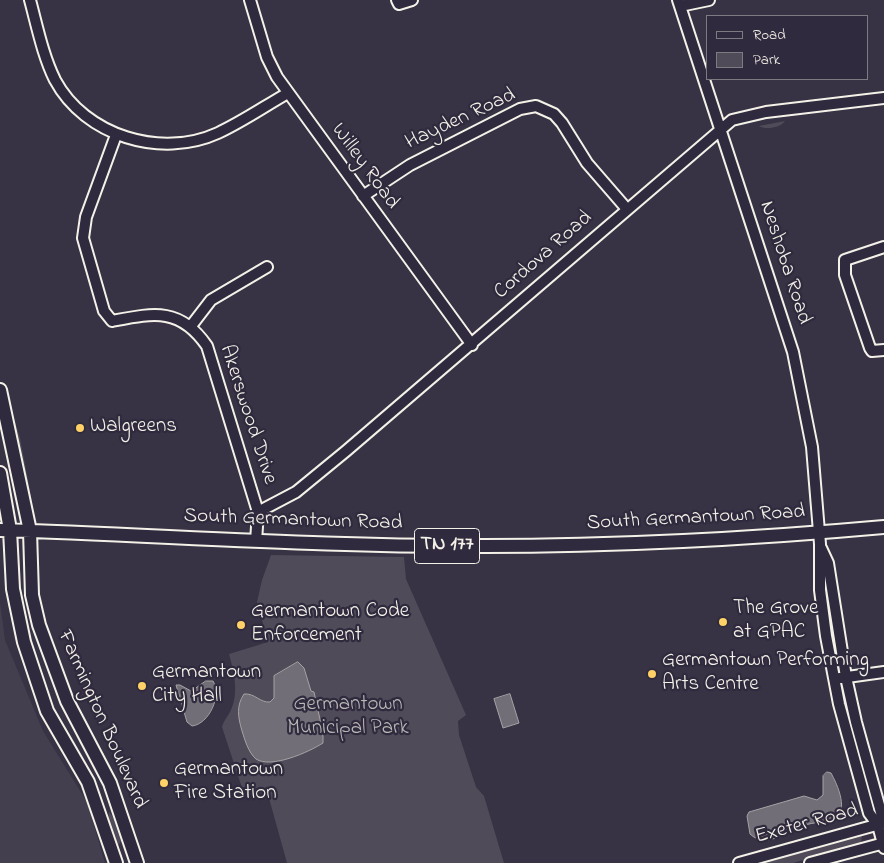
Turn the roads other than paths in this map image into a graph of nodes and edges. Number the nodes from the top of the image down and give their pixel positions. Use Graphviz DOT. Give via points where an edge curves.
graph roads {
  1 [pos="30,0"];
  2 [pos="250,0"];
  3 [pos="412,0"];
  4 [pos="710,0"];
  5 [pos="398,2"];
  6 [pos="679,3"];
  7 [pos="288,93"];
  8 [pos="884,98"];
  9 [pos="720,129"];
  10 [pos="116,136"];
  11 [pos="363,196"];
  12 [pos="626,208"];
  13 [pos="884,247"];
  14 [pos="267,267"];
  15 [pos="190,326"];
  16 [pos="472,345"];
  17 [pos="884,350"];
  18 [pos="0,390"];
  19 [pos="0,473"];
  20 [pos="258,512"];
  21 [pos="884,527"];
  22 [pos="5,530"];
  23 [pos="30,531"];
  24 [pos="820,539"];
  25 [pos="256,541"];
  26 [pos="884,672"];
  27 [pos="841,678"];
  28 [pos="108,804"];
  29 [pos="881,824"];
  30 [pos="130,838"];
  31 [pos="884,845"];
  32 [pos="116,863"];
  33 [pos="122,863"];
  34 [pos="137,863"];
  35 [pos="739,863"];
  36 [pos="810,863"];
  1 -- 10 [label="street" via="57,83 86,116"];
  2 -- 7 [label="street, Willey Road" via="267,57"];
  3 -- 5 [label="street"];
  4 -- 6 [label="street"];
  6 -- 9 [label="street, Neshoba Road"];
  7 -- 10 [label="street" via="217,133 194,140 166,143"];
  7 -- 11 [label="street, Willey Road"];
  8 -- 9 [label="street, Cordova Road" via="755,114 732,120"];
  9 -- 12 [label="street, Cordova Road"];
  9 -- 24 [label="street, Neshoba Road" via="793,352 812,447"];
  10 -- 15 [label="street, Akerswood Drive" via="86,216 83,238 104,311 112,321 156,314 175,317"];
  11 -- 12 [label="street, Hayden Road" via="410,165 520,109 536,106 554,114 562,122 587,163"];
  11 -- 16 [label="street, Willey Road"];
  12 -- 16 [label="street, Cordova Road"];
  13 -- 17 [label="street" via="845,260 846,275 870,348 872,351"];
  14 -- 15 [label="street" via="211,300"];
  15 -- 20 [label="street, Akerswood Drive" via="207,346 214,364"];
  16 -- 20 [label="street, Cordova Road" via="296,492"];
  18 -- 23 [label="main road, Farmington Boulevard"];
  19 -- 22 [label="main road, Farmington Boulevard"];
  20 -- 25 [label="street, Akerswood Drive"];
  21 -- 24 [label="main road, South Germantown Road / TN 177"];
  22 -- 23 [label="main road, South Germantown Road / TN 177"];
  22 -- 28 [label="main road, Farmington Boulevard" via="24,642 47,711"];
  23 -- 25 [label="main road, South Germantown Road / TN 177"];
  23 -- 28 [label="main road, Farmington Boulevard" via="32,596 39,625 67,701 100,762"];
  24 -- 25 [label="main road, South Germantown Road / TN 177" via="746,538 511,546"];
  24 -- 27 [label="street, Neshoba Road" via="820,590"];
  26 -- 27 [label="street"];
  27 -- 29 [label="street, Neshoba Road" via="840,704 869,813"];
  28 -- 30 [label="main road, Farmington Boulevard"];
  28 -- 32 [label="main road, Farmington Boulevard"];
  29 -- 31 [label="street, Neshoba Road"];
  29 -- 35 [label="street, Exeter Road"];
  30 -- 33 [label="main road" via="120,848"];
  30 -- 34 [label="main road, Farmington Boulevard"];
  31 -- 36 [label="street, Exeter Road"];
}
